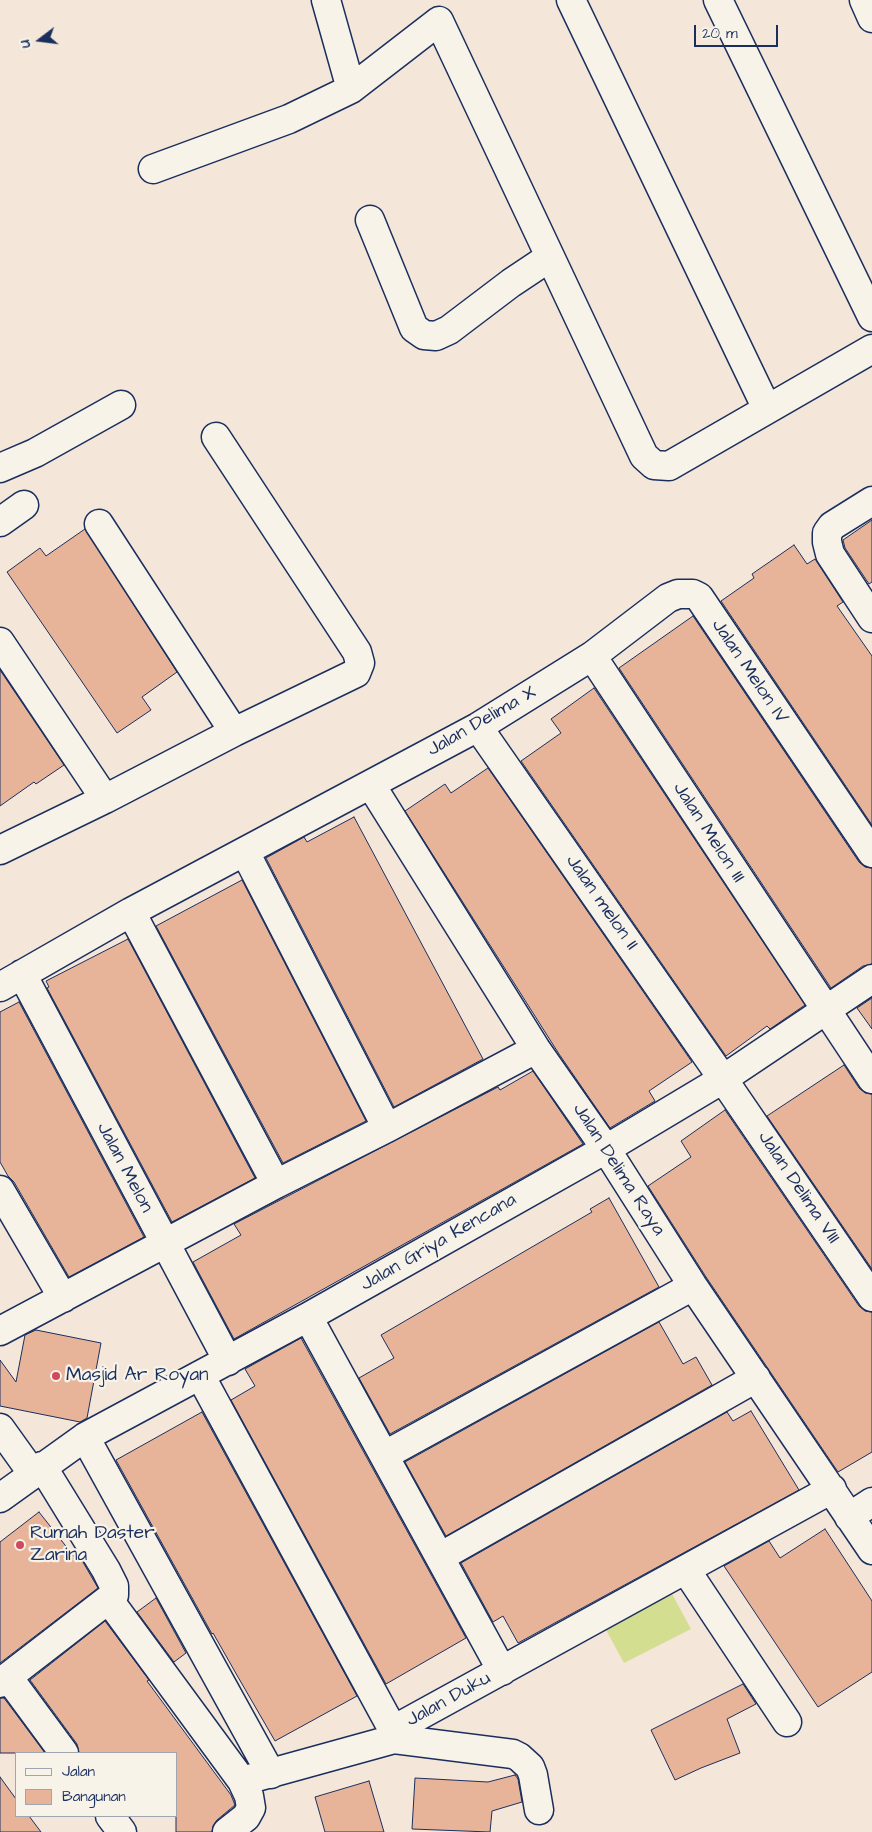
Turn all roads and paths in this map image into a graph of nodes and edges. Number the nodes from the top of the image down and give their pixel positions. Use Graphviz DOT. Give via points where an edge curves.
graph roads {
  1 [pos="326,0"];
  2 [pos="571,0"];
  3 [pos="718,0"];
  4 [pos="864,0"];
  5 [pos="872,18"];
  6 [pos="351,89"];
  7 [pos="153,169"];
  8 [pos="370,220"];
  9 [pos="550,257"];
  10 [pos="872,317"];
  11 [pos="872,349"];
  12 [pos="121,405"];
  13 [pos="767,408"];
  14 [pos="216,437"];
  15 [pos="0,468"];
  16 [pos="872,500"];
  17 [pos="24,505"];
  18 [pos="0,522"];
  19 [pos="99,524"];
  20 [pos="872,618"];
  21 [pos="0,642"];
  22 [pos="592,656"];
  23 [pos="478,727"];
  24 [pos="234,732"];
  25 [pos="371,785"];
  26 [pos="105,798"];
  27 [pos="0,850"];
  28 [pos="245,852"];
  29 [pos="872,853"];
  30 [pos="131,912"];
  31 [pos="872,979"];
  32 [pos="11,980"];
  33 [pos="825,1010"];
  34 [pos="536,1049"];
  35 [pos="723,1079"];
  36 [pos="872,1079"];
  37 [pos="387,1128"];
  38 [pos="606,1149"];
  39 [pos="276,1184"];
  40 [pos="0,1190"];
  41 [pos="165,1244"];
  42 [pos="694,1286"];
  43 [pos="872,1297"];
  44 [pos="63,1298"];
  45 [pos="308,1317"];
  46 [pos="0,1332"];
  47 [pos="228,1361"];
  48 [pos="200,1375"];
  49 [pos="756,1378"];
  50 [pos="0,1428"];
  51 [pos="85,1437"];
  52 [pos="385,1455"];
  53 [pos="38,1470"];
  54 [pos="832,1489"];
  55 [pos="0,1498"];
  56 [pos="872,1502"];
  57 [pos="849,1517"];
  58 [pos="872,1550"];
  59 [pos="440,1557"];
  60 [pos="686,1570"];
  61 [pos="109,1600"];
  62 [pos="502,1671"];
  63 [pos="4,1680"];
  64 [pos="787,1722"];
  65 [pos="394,1735"];
  66 [pos="63,1752"];
  67 [pos="271,1774"];
  68 [pos="242,1781"];
  69 [pos="539,1810"];
  70 [pos="111,1817"];
  71 [pos="122,1832"];
  72 [pos="227,1832"];
  1 -- 6 [label="street"];
  2 -- 13 [label="street"];
  3 -- 10 [label="street"];
  4 -- 5 [label="street"];
  6 -- 7 [label="street" via="289,119"];
  6 -- 9 [label="street" via="439,20"];
  8 -- 9 [label="street" via="414,328 424,335 436,336 449,330"];
  9 -- 13 [label="street" via="644,456 654,465 669,466"];
  11 -- 13 [label="street"];
  12 -- 15 [label="street" via="35,453"];
  14 -- 24 [label="street" via="357,652 360,663 356,673"];
  16 -- 20 [label="street" via="832,526 827,533 830,554"];
  17 -- 18 [label="street"];
  19 -- 24 [label="street"];
  21 -- 26 [label="street"];
  22 -- 23 [label="street, Jalan Delima X"];
  22 -- 29 [label="street, Jalan Melon IV" via="668,598 685,593 698,597"];
  22 -- 33 [label="street, Jalan Melon III"];
  23 -- 25 [label="street, Jalan Delima X"];
  23 -- 35 [label="street, Jalan melon II"];
  24 -- 26 [label="street"];
  25 -- 28 [label="street, Jalan Delima X"];
  25 -- 34 [label="street, Jalan Delima Raya"];
  26 -- 27 [label="street"];
  28 -- 30 [label="street, Jalan Delima X"];
  28 -- 37 [label="street"];
  30 -- 32 [label="street, Jalan Delima X"];
  30 -- 39 [label="street"];
  31 -- 33 [label="street, Jalan Griya Kencana"];
  32 -- 41 [label="street, Jalan Melon"];
  33 -- 35 [label="street, Jalan Griya Kencana"];
  33 -- 36 [label="street, Jalan Melon III"];
  34 -- 37 [label="street"];
  34 -- 38 [label="street, Jalan Delima Raya"];
  35 -- 38 [label="street, Jalan Griya Kencana"];
  35 -- 43 [label="street, Jalan Delima VIII"];
  37 -- 39 [label="street"];
  38 -- 42 [label="street, Jalan Delima Raya"];
  38 -- 45 [label="street, Jalan Griya Kencana"];
  39 -- 41 [label="street"];
  40 -- 44 [label="street"];
  41 -- 44 [label="street"];
  41 -- 47 [label="street, Jalan Melon"];
  42 -- 49 [label="street, Jalan Delima Raya"];
  42 -- 52 [label="street"];
  44 -- 46 [label="street"];
  45 -- 47 [label="street, Jalan Griya Kencana"];
  45 -- 52 [label="street"];
  47 -- 48 [label="street, Jalan Griya Kencana"];
  48 -- 51 [label="street, Jalan Griya Kencana"];
  48 -- 65 [label="street, Jalan Duku"];
  49 -- 54 [label="street, Jalan Delima Raya"];
  49 -- 59 [label="street"];
  50 -- 53 [label="street"];
  51 -- 53 [label="street, Jalan Griya Kencana"];
  51 -- 67 [label="street"];
  52 -- 59 [label="street"];
  53 -- 55 [label="street, Jalan Griya Kencana"];
  53 -- 61 [label="street" via="111,1578 114,1595"];
  54 -- 57 [label="street, Jalan Delima Raya"];
  54 -- 60 [label="street, Jalan Duku"];
  56 -- 57 [label="street"];
  57 -- 58 [label="street, Jalan Delima Raya"];
  59 -- 62 [label="street"];
  60 -- 62 [label="street, Jalan Duku"];
  60 -- 64 [label="street"];
  61 -- 63 [label="street"];
  61 -- 68 [label="street"];
  62 -- 65 [label="street, Jalan Duku"];
  63 -- 66 [label="street"];
  65 -- 67 [label="street"];
  65 -- 69 [label="street" via="513,1754 530,1767"];
  67 -- 68 [label="street"];
  68 -- 72 [label="street" via="251,1808 246,1817"];
  70 -- 71 [label="street"];
}
